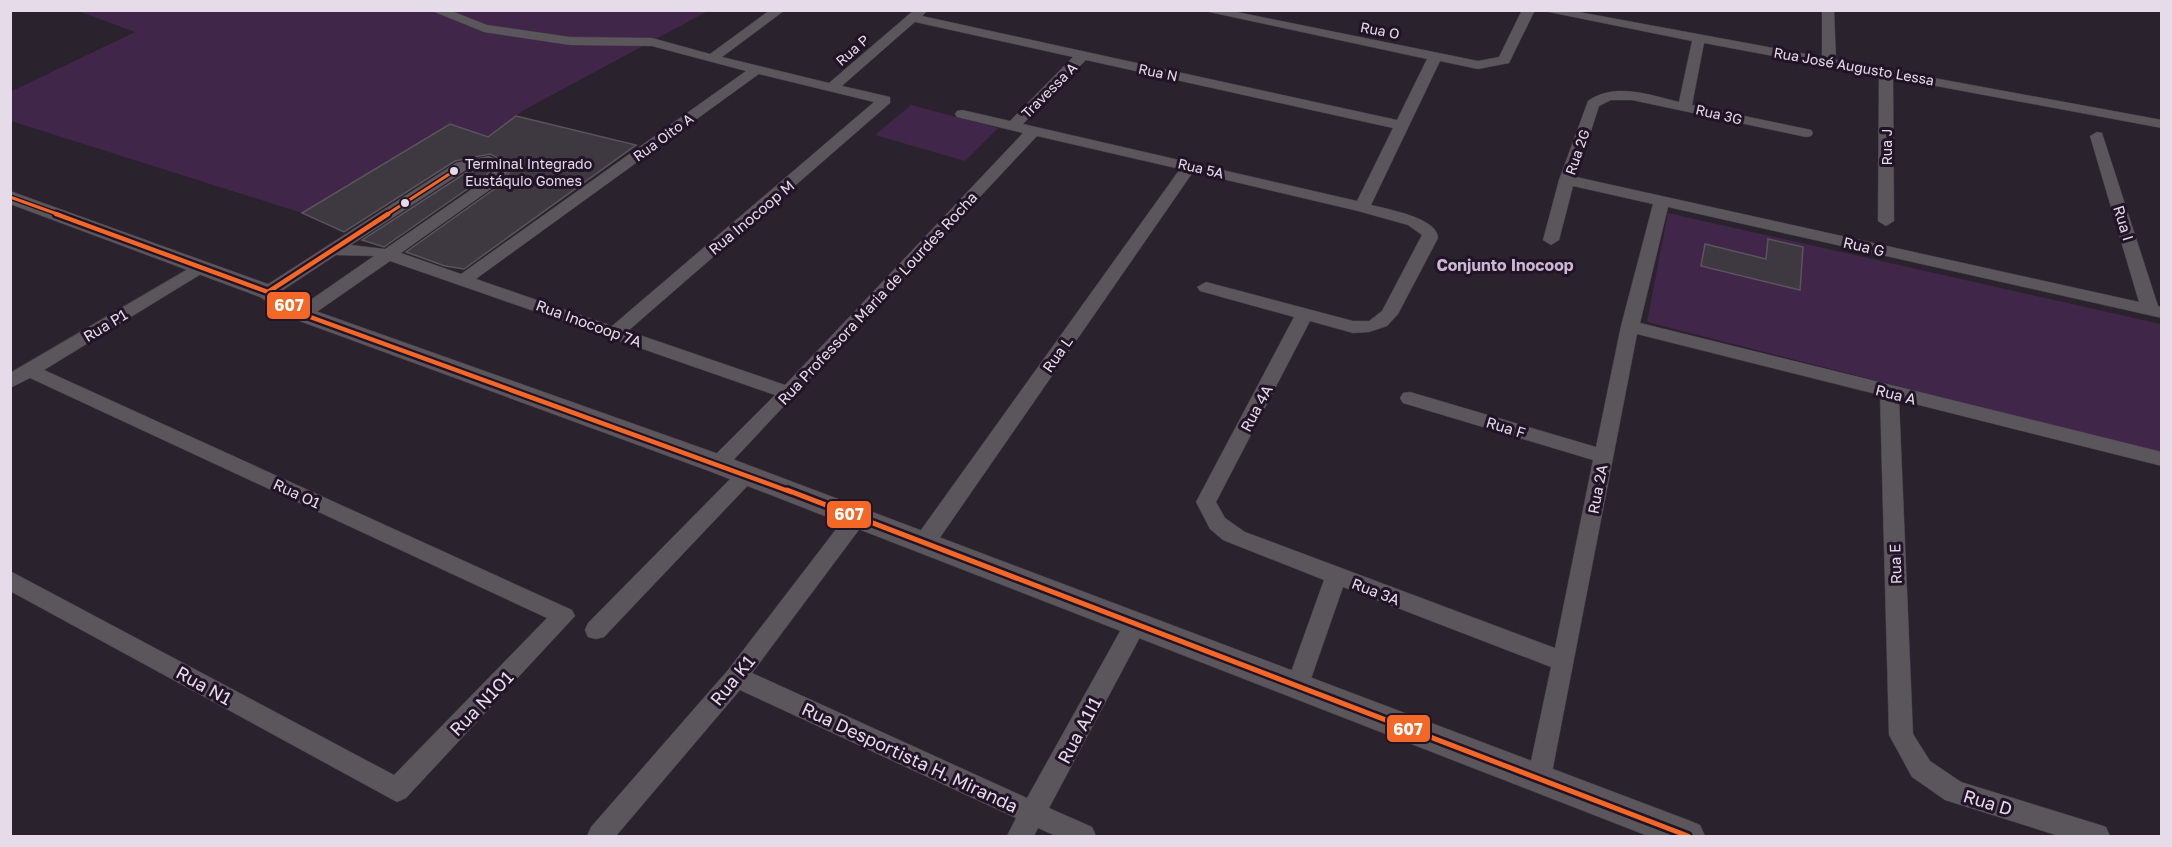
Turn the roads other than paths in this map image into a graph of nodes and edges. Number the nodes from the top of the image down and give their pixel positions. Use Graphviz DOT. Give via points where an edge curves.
graph roads {
  1 [pos="436,10"];
  2 [pos="779,10"];
  3 [pos="1206,10"];
  4 [pos="1529,10"];
  5 [pos="1545,10"];
  6 [pos="1828,10"];
  7 [pos="917,14"];
  8 [pos="1699,38"];
  9 [pos="1083,55"];
  10 [pos="1435,57"];
  11 [pos="711,58"];
  12 [pos="1828,61"];
  13 [pos="755,71"];
  14 [pos="1886,72"];
  15 [pos="830,89"];
  16 [pos="1632,96"];
  17 [pos="1685,106"];
  18 [pos="962,114"];
  19 [pos="2162,124"];
  20 [pos="1014,125"];
  21 [pos="1403,126"];
  22 [pos="1034,130"];
  23 [pos="1806,133"];
  24 [pos="2097,136"];
  25 [pos="1190,166"];
  26 [pos="1567,180"];
  27 [pos="10,197"];
  28 [pos="1662,200"];
  29 [pos="1362,207"];
  30 [pos="1886,221"];
  31 [pos="1551,240"];
  32 [pos="333,250"];
  33 [pos="390,255"];
  34 [pos="200,267"];
  35 [pos="465,279"];
  36 [pos="1206,288"];
  37 [pos="268,292"];
  38 [pos="2156,311"];
  39 [pos="1305,313"];
  40 [pos="302,314"];
  41 [pos="1630,326"];
  42 [pos="615,333"];
  43 [pos="30,371"];
  44 [pos="10,382"];
  45 [pos="1889,392"];
  46 [pos="788,393"];
  47 [pos="1410,398"];
  48 [pos="1603,456"];
  49 [pos="2162,459"];
  50 [pos="718,464"];
  51 [pos="746,475"];
  52 [pos="1206,502"];
  53 [pos="857,517"];
  54 [pos="924,543"];
  55 [pos="1336,576"];
  56 [pos="10,579"];
  57 [pos="564,615"];
  58 [pos="1136,624"];
  59 [pos="596,630"];
  60 [pos="1562,661"];
  61 [pos="736,677"];
  62 [pos="1298,686"];
  63 [pos="1901,735"];
  64 [pos="1540,780"];
  65 [pos="397,790"];
  66 [pos="1034,814"];
  67 [pos="600,837"];
  68 [pos="1020,837"];
  69 [pos="1083,837"];
  70 [pos="1688,837"];
  71 [pos="2097,837"];
  1 -- 11 [label="street" via="484,28 570,41 652,42"];
  2 -- 11 [label="street"];
  3 -- 10 [label="street, Rua O"];
  4 -- 10 [label="street, Rua O" via="1504,60 1478,64"];
  5 -- 8 [label="street, Rua José Augusto Lessa"];
  6 -- 12 [label="street"];
  7 -- 9 [label="street, Rua N"];
  7 -- 15 [label="street, Rua P"];
  8 -- 12 [label="street, Rua José Augusto Lessa"];
  8 -- 17 [label="street"];
  9 -- 20 [label="street, Travessa A"];
  9 -- 21 [label="street, Rua N"];
  10 -- 21 [label="street"];
  11 -- 13 [label="street"];
  12 -- 14 [label="street, Rua José Augusto Lessa"];
  13 -- 15 [label="street"];
  13 -- 35 [label="street, Rua Oito A"];
  14 -- 19 [label="street, Rua José Augusto Lessa"];
  14 -- 30 [label="street, Rua J"];
  15 -- 42 [label="street, Rua Inocoop M" via="885,100"];
  16 -- 17 [label="street, Rua 3G"];
  16 -- 26 [label="street, Rua 2G" via="1610,95 1593,104"];
  17 -- 23 [label="street, Rua 3G"];
  18 -- 20 [label="street, Rua 5A"];
  20 -- 22 [label="street, Rua 5A"];
  21 -- 29 [label="street"];
  22 -- 25 [label="street, Rua 5A"];
  22 -- 46 [label="street, Rua Professora Maria de Lourdes Rocha"];
  24 -- 38 [label="street, Rua I"];
  25 -- 29 [label="street, Rua 5A"];
  25 -- 54 [label="street, Rua L"];
  26 -- 28 [label="street, Rua G"];
  26 -- 31 [label="street, Rua 2G"];
  27 -- 34 [label="street"];
  28 -- 38 [label="street, Rua G"];
  28 -- 41 [label="street, Rua 2A"];
  29 -- 39 [label="street, Rua 5A" via="1421,225 1428,229 1430,238 1382,323 1353,327"];
  32 -- 33 [label="street, Rua Inocoop 7A"];
  32 -- 33 [label="street" via="461,166 489,161 500,167 493,181"];
  32 -- 37 [label="street"];
  33 -- 35 [label="street, Rua Inocoop 7A"];
  33 -- 40 [label="street"];
  34 -- 37 [label="street"];
  34 -- 43 [label="street, Rua P1"];
  35 -- 42 [label="street, Rua Inocoop 7A"];
  36 -- 39 [label="street"];
  37 -- 40 [label="street"];
  39 -- 52 [label="street, Rua 4A"];
  40 -- 50 [label="street"];
  41 -- 45 [label="street, Rua A"];
  41 -- 48 [label="street, Rua 2A"];
  42 -- 46 [label="street, Rua Inocoop 7A"];
  43 -- 44 [label="street, Rua P1"];
  43 -- 57 [label="street, Rua O1"];
  45 -- 49 [label="street, Rua A"];
  45 -- 63 [label="street, Rua E"];
  46 -- 50 [label="street, Rua Professora Maria de Lourdes Rocha"];
  47 -- 48 [label="street, Rua F"];
  48 -- 60 [label="street, Rua 2A"];
  50 -- 51 [label="street"];
  51 -- 53 [label="street"];
  51 -- 59 [label="street"];
  52 -- 55 [label="street, Rua 3A" via="1213,520 1224,532"];
  53 -- 54 [label="street"];
  53 -- 61 [label="street, Rua K1"];
  54 -- 58 [label="street"];
  55 -- 60 [label="street, Rua 3A"];
  55 -- 62 [label="street"];
  56 -- 65 [label="street, Rua N1"];
  57 -- 65 [label="street, Rua N1O1"];
  58 -- 62 [label="street"];
  58 -- 66 [label="street, Rua A1I1"];
  60 -- 64 [label="street, Rua 2A"];
  61 -- 66 [label="street, Rua Desportista H. Miranda"];
  61 -- 67 [label="street, Rua K1"];
  62 -- 64 [label="street"];
  63 -- 71 [label="street, Rua D" via="1911,758 1921,769 1954,792"];
  64 -- 70 [label="street"];
  66 -- 68 [label="street, Rua A1I1"];
  66 -- 69 [label="street, Rua Desportista H. Miranda"];
}
